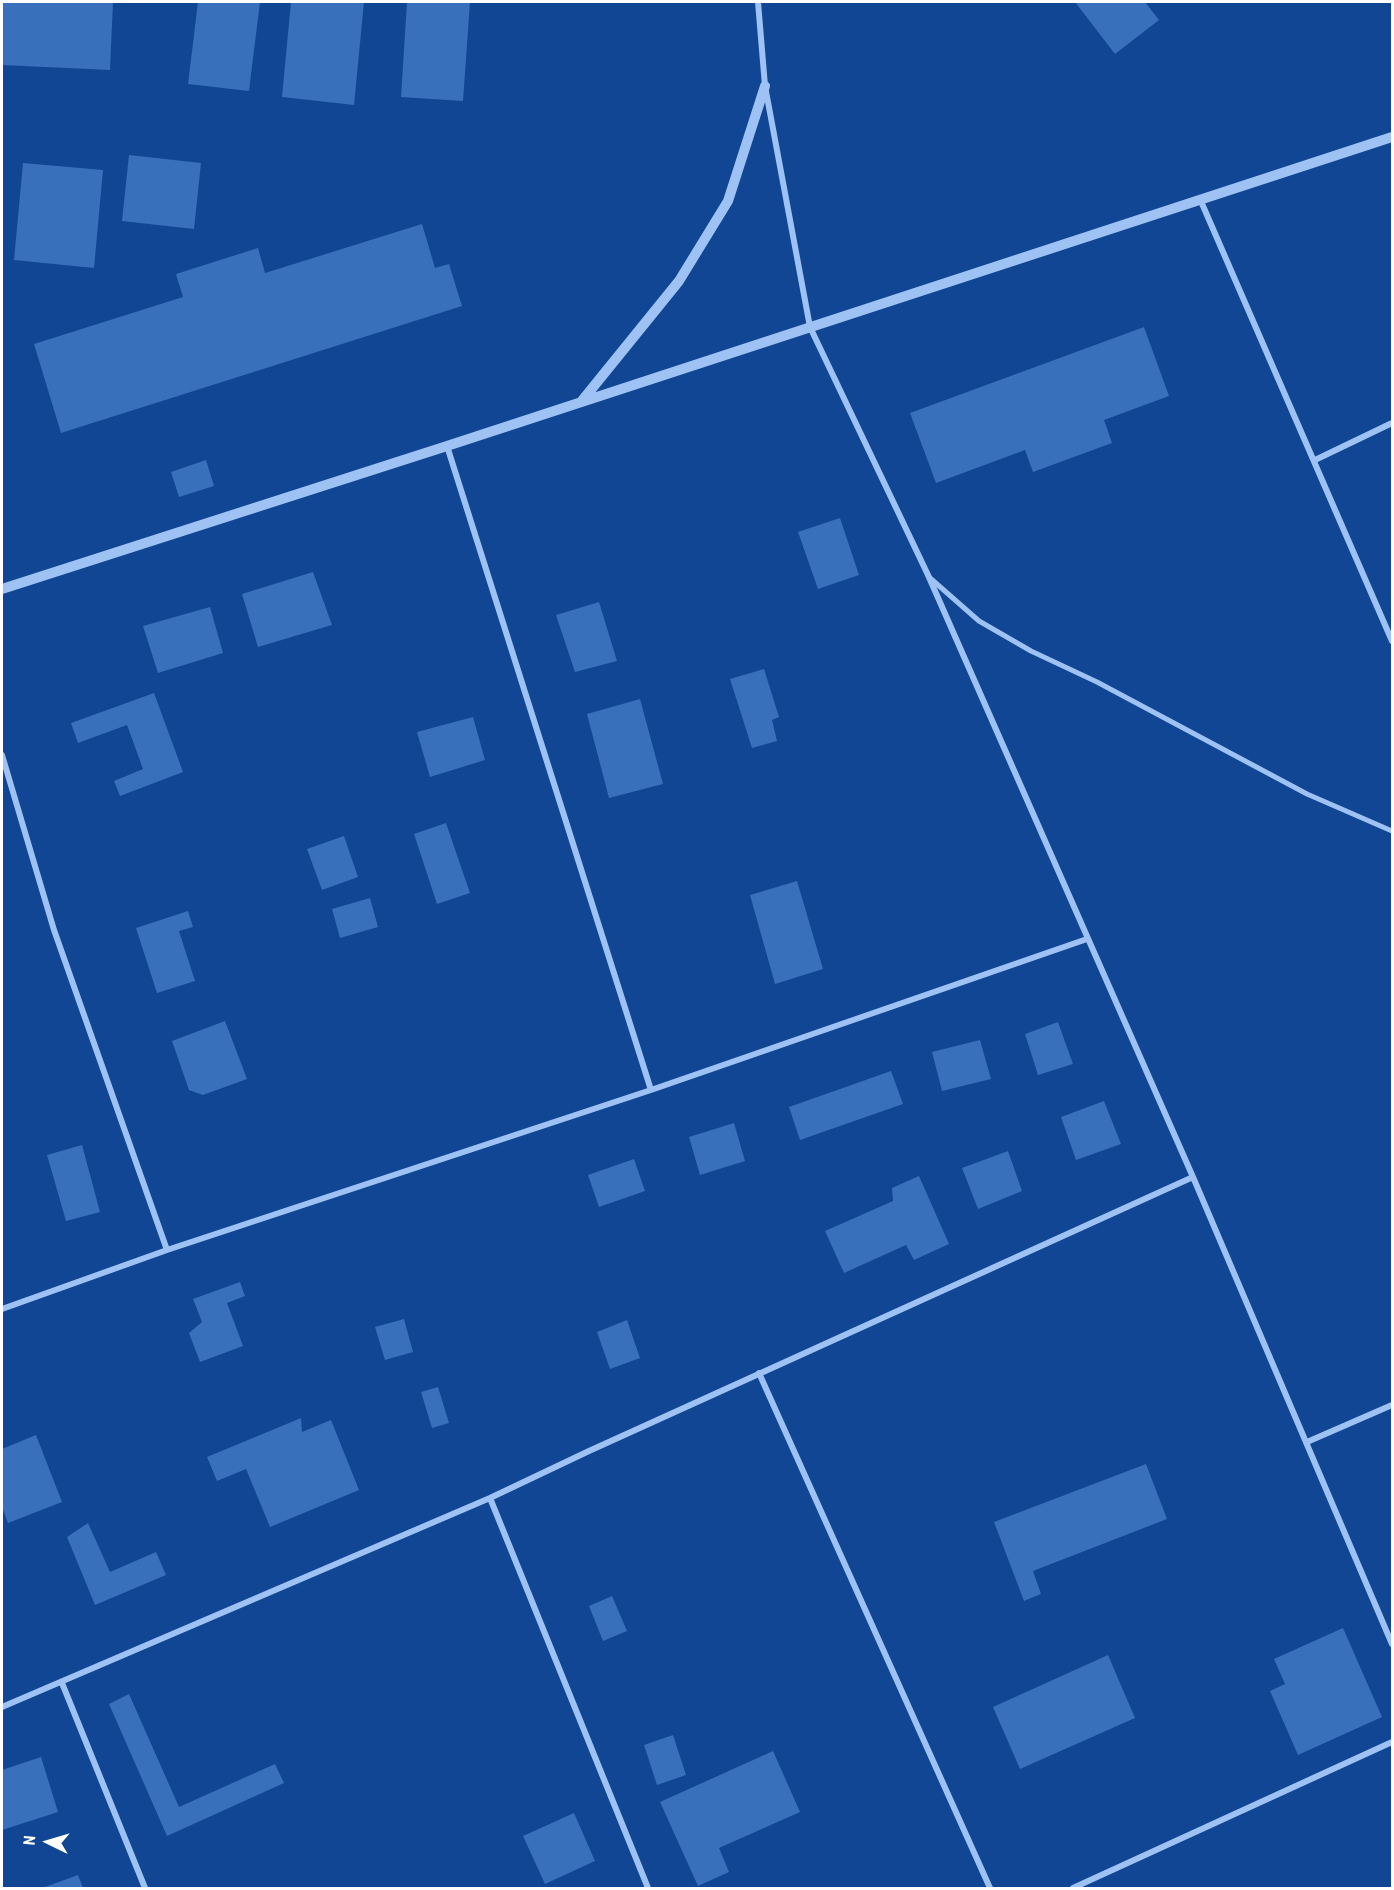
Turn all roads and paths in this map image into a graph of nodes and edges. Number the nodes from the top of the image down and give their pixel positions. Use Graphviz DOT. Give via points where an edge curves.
graph roads {
  1 [pos="758,2"];
  2 [pos="765,86"];
  3 [pos="1392,137"];
  4 [pos="1200,198"];
  5 [pos="810,327"];
  6 [pos="581,402"];
  7 [pos="1392,423"];
  8 [pos="447,446"];
  9 [pos="1315,460"];
  10 [pos="927,575"];
  11 [pos="2,589"];
  12 [pos="1392,641"];
  13 [pos="2,755"];
  14 [pos="1392,831"];
  15 [pos="1086,939"];
  16 [pos="651,1090"];
  17 [pos="1193,1177"];
  18 [pos="167,1250"];
  19 [pos="2,1309"];
  20 [pos="759,1373"];
  21 [pos="1392,1405"];
  22 [pos="1306,1442"];
  23 [pos="490,1498"];
  24 [pos="1392,1644"];
  25 [pos="62,1683"];
  26 [pos="2,1707"];
  27 [pos="1392,1742"];
  28 [pos="145,1888"];
  29 [pos="648,1888"];
  30 [pos="990,1888"];
  31 [pos="1073,1888"];
  1 -- 2 [label="street"];
  2 -- 5 [label="street"];
  2 -- 6 [label="street" via="728,201 679,281"];
  3 -- 4 [label="street"];
  4 -- 5 [label="street"];
  4 -- 9 [label="street"];
  5 -- 6 [label="street"];
  5 -- 10 [label="street"];
  6 -- 8 [label="street"];
  7 -- 9 [label="street"];
  8 -- 11 [label="street"];
  8 -- 16 [label="street"];
  9 -- 12 [label="street"];
  10 -- 14 [label="street" via="979,621 1031,651 1307,794"];
  10 -- 15 [label="street"];
  13 -- 18 [label="street" via="54,930"];
  15 -- 16 [label="street"];
  15 -- 17 [label="street"];
  16 -- 18 [label="street"];
  17 -- 20 [label="street"];
  17 -- 22 [label="street"];
  18 -- 19 [label="street"];
  20 -- 23 [label="street"];
  20 -- 30 [label="street"];
  21 -- 22 [label="street"];
  22 -- 24 [label="street"];
  23 -- 25 [label="street"];
  23 -- 29 [label="street"];
  25 -- 26 [label="street"];
  25 -- 28 [label="street"];
  27 -- 31 [label="street"];
}
